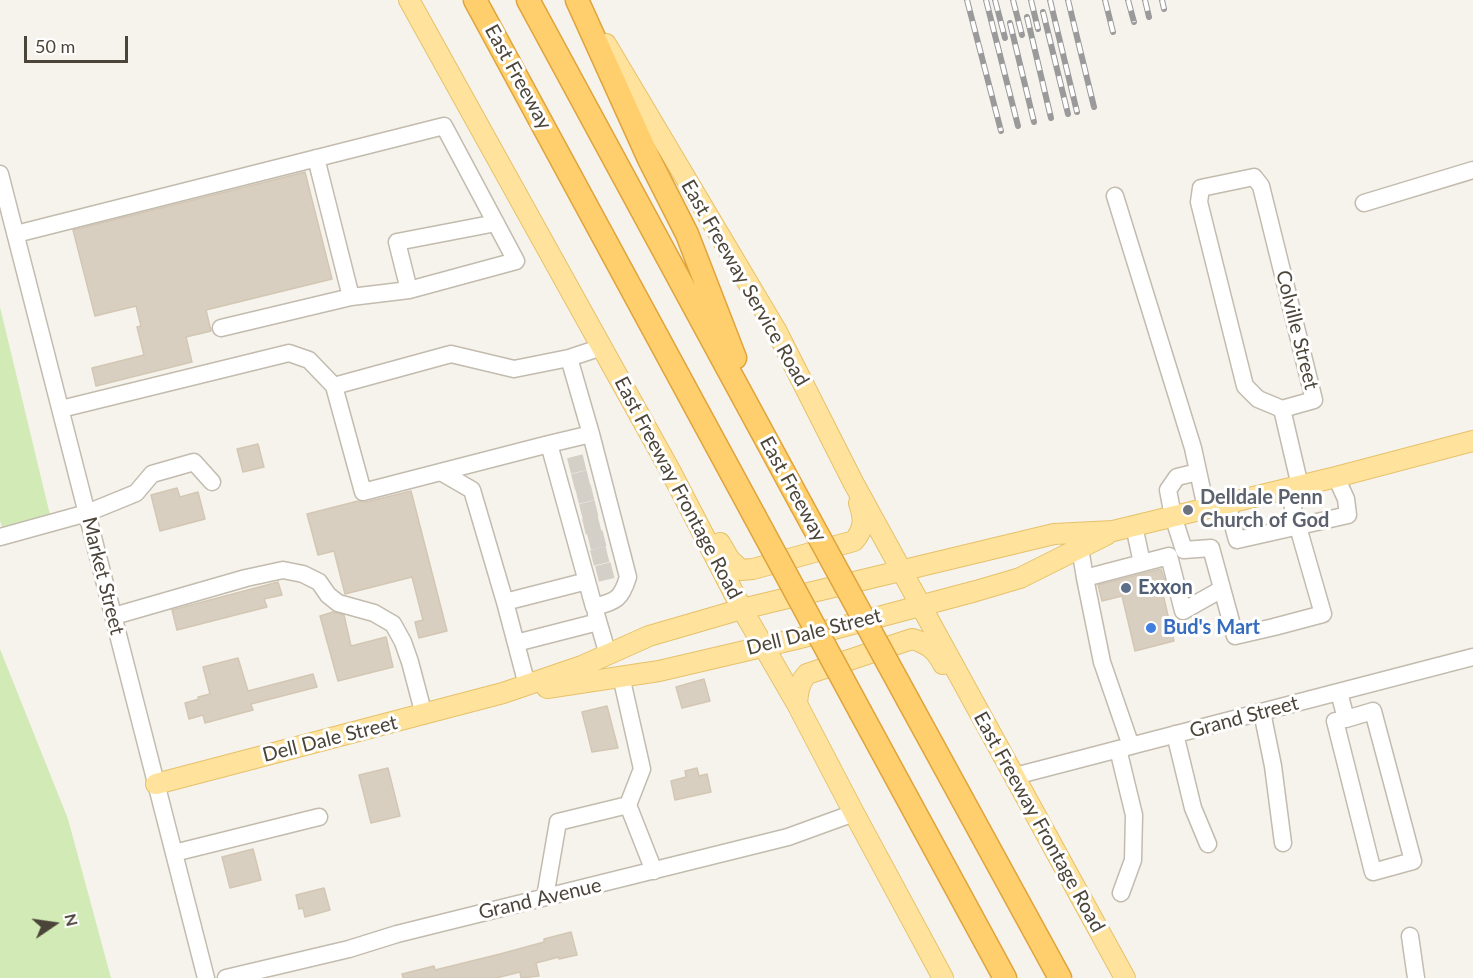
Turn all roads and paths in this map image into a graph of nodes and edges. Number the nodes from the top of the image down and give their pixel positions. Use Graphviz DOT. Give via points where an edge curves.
graph roads {
  1 [pos="409,0"];
  2 [pos="475,0"];
  3 [pos="528,0"];
  4 [pos="578,0"];
  5 [pos="316,158"];
  6 [pos="1473,170"];
  7 [pos="0,174"];
  8 [pos="1115,196"];
  9 [pos="1364,203"];
  10 [pos="496,223"];
  11 [pos="16,234"];
  12 [pos="409,290"];
  13 [pos="351,297"];
  14 [pos="221,328"];
  15 [pos="602,347"];
  16 [pos="569,358"];
  17 [pos="334,386"];
  18 [pos="61,409"];
  19 [pos="1282,409"];
  20 [pos="591,434"];
  21 [pos="1473,441"];
  22 [pos="549,444"];
  23 [pos="769,446"];
  24 [pos="441,472"];
  25 [pos="672,472"];
  26 [pos="1198,472"];
  27 [pos="1336,477"];
  28 [pos="212,482"];
  29 [pos="853,482"];
  30 [pos="1295,487"];
  31 [pos="1227,503"];
  32 [pos="1206,508"];
  33 [pos="87,513"];
  34 [pos="1173,516"];
  35 [pos="577,524"];
  36 [pos="1134,526"];
  37 [pos="1298,526"];
  38 [pos="1113,531"];
  39 [pos="0,537"];
  40 [pos="1237,540"];
  41 [pos="1080,548"];
  42 [pos="1211,548"];
  43 [pos="1142,563"];
  44 [pos="902,570"];
  45 [pos="1086,578"];
  46 [pos="1222,589"];
  47 [pos="505,602"];
  48 [pos="920,605"];
  49 [pos="742,609"];
  50 [pos="596,615"];
  51 [pos="114,616"];
  52 [pos="516,643"];
  53 [pos="763,645"];
  54 [pos="608,655"];
  55 [pos="1473,657"];
  56 [pos="621,676"];
  57 [pos="527,685"];
  58 [pos="1339,692"];
  59 [pos="503,693"];
  60 [pos="797,704"];
  61 [pos="1262,712"];
  62 [pos="424,715"];
  63 [pos="1346,718"];
  64 [pos="1175,734"];
  65 [pos="997,746"];
  66 [pos="1124,748"];
  67 [pos="1015,776"];
  68 [pos="156,784"];
  69 [pos="628,805"];
  70 [pos="854,813"];
  71 [pos="319,817"];
  72 [pos="1283,843"];
  73 [pos="1208,844"];
  74 [pos="174,853"];
  75 [pos="654,871"];
  76 [pos="1121,893"];
  77 [pos="545,897"];
  78 [pos="1410,936"];
  79 [pos="206,978"];
  80 [pos="226,978"];
  81 [pos="943,978"];
  82 [pos="1004,978"];
  83 [pos="1060,978"];
  84 [pos="1125,978"];
  85 [pos="1416,978"];
  1 -- 15 [label="main road, East Freeway Frontage Road"];
  2 -- 82 [label="highway, East Freeway, bridge"];
  3 -- 23 [label="highway, East Freeway"];
  4 -- 23 [label="highway" via="687,234"];
  4 -- 29 [label="main road, East Freeway Service Road" via="777,330"];
  5 -- 10 [label="street" via="444,126"];
  5 -- 11 [label="street"];
  5 -- 13 [label="street"];
  6 -- 9 [label="street"];
  7 -- 11 [label="street, Market Street"];
  8 -- 26 [label="street"];
  10 -- 12 [label="street" via="397,242"];
  10 -- 12 [label="street" via="516,261"];
  11 -- 18 [label="street, Market Street"];
  12 -- 13 [label="street"];
  13 -- 14 [label="street"];
  15 -- 16 [label="street"];
  15 -- 25 [label="main road, East Freeway Frontage Road"];
  16 -- 17 [label="street" via="514,369 451,354"];
  16 -- 20 [label="street"];
  17 -- 18 [label="street" via="309,360 289,353"];
  17 -- 24 [label="street" via="363,492"];
  18 -- 33 [label="street, Market Street"];
  19 -- 19 [label="street, Colville Street" via="1314,400 1262,186 1254,177 1202,188 1199,202 1245,387 1258,399"];
  19 -- 30 [label="street, Colville Street"];
  20 -- 22 [label="street"];
  20 -- 50 [label="street" via="607,514 628,577 623,594"];
  21 -- 27 [label="main road, Dell Dale Street"];
  22 -- 24 [label="street"];
  22 -- 35 [label="street"];
  23 -- 83 [label="highway, East Freeway, bridge"];
  24 -- 47 [label="street" via="472,490"];
  25 -- 29 [label="main road" via="730,560 741,570 854,541 861,533 864,519"];
  25 -- 49 [label="main road, East Freeway Frontage Road"];
  26 -- 32 [label="street"];
  26 -- 34 [label="street" via="1177,477 1168,490"];
  27 -- 30 [label="main road, Dell Dale Street"];
  27 -- 37 [label="street" via="1348,515"];
  28 -- 33 [label="street" via="194,462 152,474 136,493"];
  29 -- 44 [label="main road, East Freeway Service Road"];
  30 -- 31 [label="main road, Dell Dale Street"];
  30 -- 37 [label="street, Colville Street"];
  31 -- 32 [label="main road, Dell Dale Street"];
  31 -- 40 [label="street"];
  32 -- 34 [label="main road, Dell Dale Street"];
  33 -- 39 [label="street"];
  33 -- 51 [label="street, Market Street"];
  34 -- 36 [label="main road, Dell Dale Street"];
  34 -- 42 [label="street" via="1184,550"];
  35 -- 47 [label="street"];
  35 -- 50 [label="street"];
  36 -- 38 [label="main road, Dell Dale Street"];
  36 -- 43 [label="street"];
  37 -- 40 [label="street"];
  37 -- 46 [label="street, Colville Street" via="1323,614 1235,636"];
  38 -- 41 [label="main road, Dell Dale Street"];
  38 -- 44 [label="main road, Dell Dale Street" via="1054,534"];
  40 -- 42 [label="street"];
  41 -- 45 [label="street"];
  41 -- 48 [label="main road, Dell Dale Street" via="1020,578"];
  42 -- 46 [label="street"];
  43 -- 45 [label="street"];
  43 -- 46 [label="street" via="1169,556 1184,611"];
  44 -- 48 [label="main road, East Freeway Frontage Road"];
  44 -- 49 [label="main road, Dell Dale Street"];
  45 -- 66 [label="street"];
  47 -- 52 [label="street"];
  48 -- 53 [label="main road, Dell Dale Street"];
  48 -- 65 [label="main road, East Freeway Frontage Road"];
  49 -- 53 [label="main road, East Freeway Frontage Road"];
  49 -- 54 [label="main road, Dell Dale Street" via="649,636"];
  50 -- 52 [label="street"];
  50 -- 54 [label="street"];
  51 -- 62 [label="street" via="246,578 283,570 303,574 319,582 338,603 374,613 393,624 410,662"];
  51 -- 68 [label="street, Market Street"];
  52 -- 57 [label="street"];
  53 -- 56 [label="main road, Dell Dale Street" via="659,671"];
  53 -- 60 [label="main road, East Freeway Frontage Road"];
  54 -- 57 [label="main road, Dell Dale Street"];
  55 -- 58 [label="street, Grand Street"];
  56 -- 59 [label="main road, Dell Dale Street"];
  56 -- 69 [label="street" via="642,769"];
  57 -- 59 [label="main road, Dell Dale Street"];
  58 -- 61 [label="street, Grand Street"];
  58 -- 63 [label="street"];
  59 -- 62 [label="main road, Dell Dale Street"];
  60 -- 65 [label="main road" via="798,690 807,674 912,639 926,643 938,654 978,728"];
  60 -- 70 [label="main road, East Freeway Frontage Road"];
  61 -- 64 [label="street, Grand Street"];
  61 -- 72 [label="street"];
  62 -- 68 [label="main road, Dell Dale Street"];
  63 -- 63 [label="street" via="1335,722 1373,872 1413,861 1373,711"];
  64 -- 66 [label="street, Grand Street"];
  64 -- 73 [label="street" via="1193,808"];
  65 -- 67 [label="main road, East Freeway Frontage Road"];
  66 -- 67 [label="street, Grand Street"];
  66 -- 76 [label="street" via="1134,814 1133,860"];
  67 -- 84 [label="main road, East Freeway Frontage Road"];
  68 -- 74 [label="street, Market Street"];
  69 -- 75 [label="street"];
  69 -- 77 [label="street" via="558,822"];
  70 -- 75 [label="street, Grand Avenue" via="788,837"];
  70 -- 81 [label="main road, East Freeway Frontage Road"];
  71 -- 74 [label="street"];
  74 -- 79 [label="street, Market Street"];
  75 -- 77 [label="street, Grand Avenue"];
  77 -- 80 [label="street, Grand Avenue"];
  78 -- 85 [label="street"];
}
